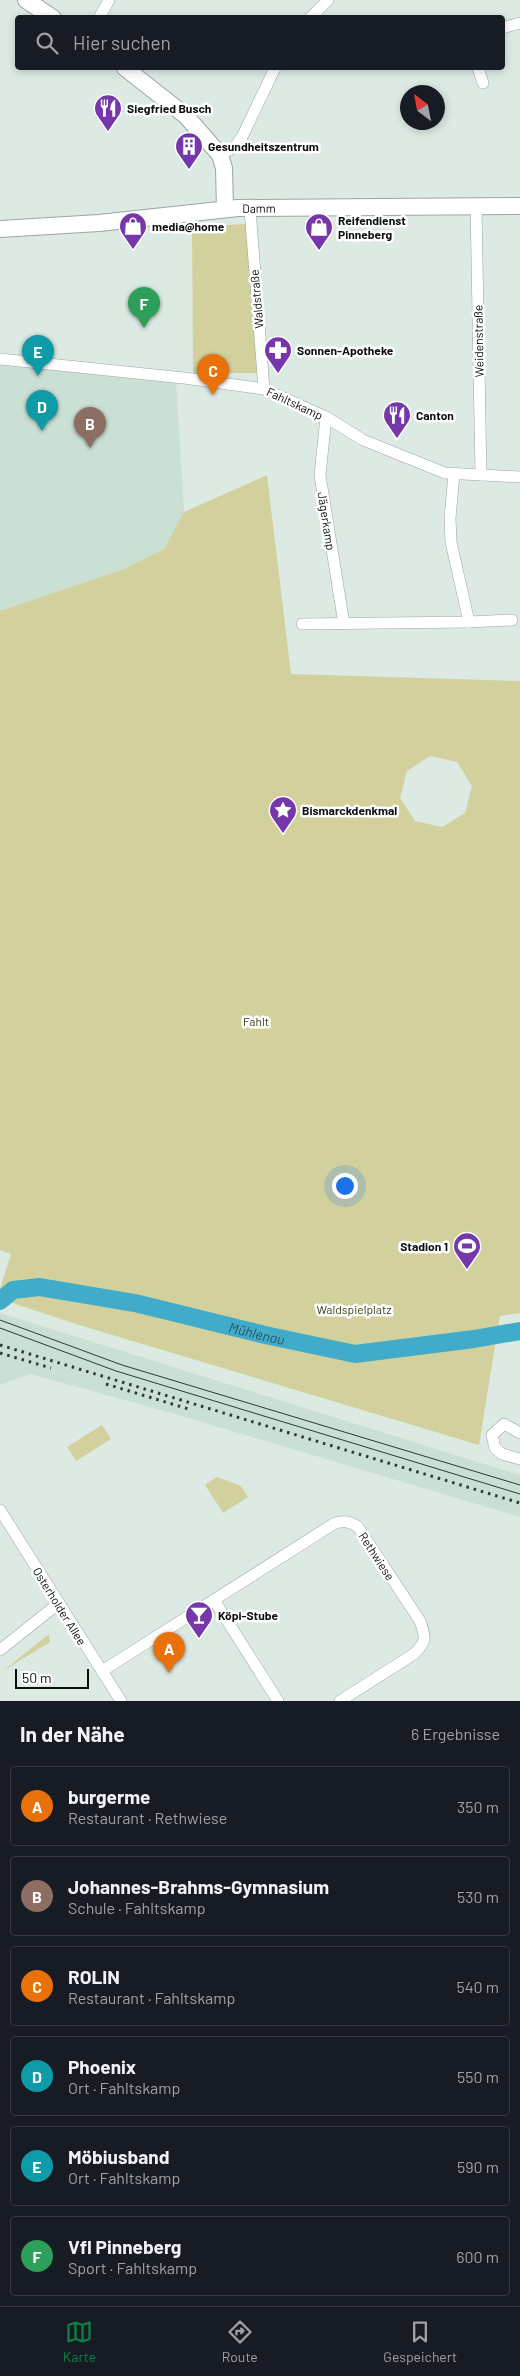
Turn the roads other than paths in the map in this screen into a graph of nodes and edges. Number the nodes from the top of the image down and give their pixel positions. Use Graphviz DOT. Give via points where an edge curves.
graph roads {
  1 [pos="109,0"];
  2 [pos="328,0"];
  3 [pos="31,1"];
  4 [pos="49,15"];
  5 [pos="101,15"];
  6 [pos="313,15"];
  7 [pos="520,23"];
  8 [pos="505,27"];
  9 [pos="128,70"];
  10 [pos="275,70"];
  11 [pos="479,70"];
  12 [pos="483,83"];
  13 [pos="220,155"];
  14 [pos="476,206"];
  15 [pos="520,206"];
  16 [pos="250,208"];
  17 [pos="225,210"];
  18 [pos="0,229"];
  19 [pos="0,358"];
  20 [pos="264,388"];
  21 [pos="326,417"];
  22 [pos="454,474"];
  23 [pos="481,475"];
  24 [pos="520,477"];
  25 [pos="512,620"];
  26 [pos="469,622"];
  27 [pos="302,624"];
  28 [pos="344,624"];
  29 [pos="520,1433"];
  30 [pos="520,1459"];
  31 [pos="0,1510"];
  32 [pos="214,1600"];
  33 [pos="59,1603"];
  34 [pos="0,1650"];
  35 [pos="102,1671"];
  36 [pos="121,1701"];
  37 [pos="278,1701"];
  38 [pos="340,1701"];
  1 -- 5 [label="street"];
  2 -- 6 [label="street"];
  3 -- 4 [label="main road"];
  7 -- 8 [label="street"];
  9 -- 13 [label="main road" via="186,116"];
  10 -- 13 [label="street" via="242,137 235,147"];
  11 -- 12 [label="street"];
  13 -- 17 [label="main road" via="224,168"];
  14 -- 15 [label="main road, Damm"];
  14 -- 16 [label="main road, Damm"];
  14 -- 23 [label="street, Weidenstraße"];
  16 -- 17 [label="main road, Damm"];
  16 -- 20 [label="street, Waldstraße"];
  17 -- 18 [label="main road, Damm"];
  19 -- 20 [label="street, Fahltskamp"];
  20 -- 21 [label="street, Fahltskamp"];
  21 -- 22 [label="street, Fahltskamp" via="364,440 425,466"];
  21 -- 28 [label="street, Jägerkamp" via="320,475"];
  22 -- 23 [label="street, Fahltskamp"];
  22 -- 26 [label="street" via="451,542"];
  23 -- 24 [label="street, Fahltskamp"];
  25 -- 26 [label="street"];
  26 -- 28 [label="street"];
  27 -- 28 [label="street"];
  29 -- 30 [label="street" via="504,1424 492,1435 495,1448 502,1454"];
  31 -- 33 [label="street, Osterholder Allee"];
  32 -- 35 [label="street, Rethwiese"];
  32 -- 37 [label="street"];
  32 -- 38 [label="street, Rethwiese" via="335,1523 352,1522 420,1621 425,1635 423,1645 414,1654"];
  33 -- 34 [label="street"];
  33 -- 35 [label="street, Osterholder Allee"];
  35 -- 36 [label="street, Osterholder Allee"];
}
